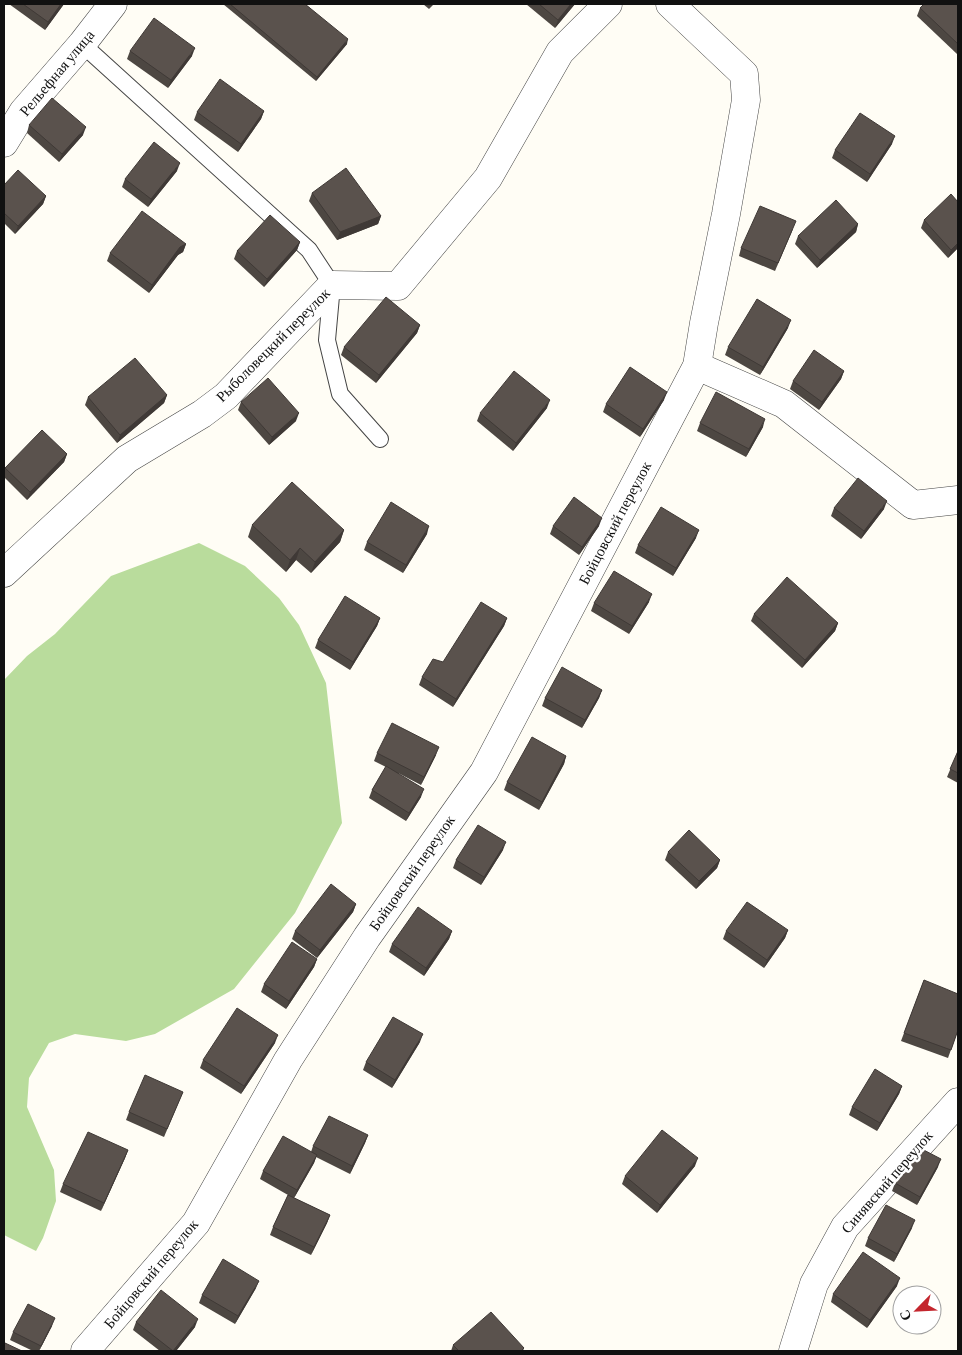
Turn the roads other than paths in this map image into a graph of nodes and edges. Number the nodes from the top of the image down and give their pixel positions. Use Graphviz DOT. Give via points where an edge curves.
graph roads {
  1 [pos="113,4"];
  2 [pos="608,4"];
  3 [pos="670,4"];
  4 [pos="82,44"];
  5 [pos="4,143"];
  6 [pos="332,285"];
  7 [pos="697,366"];
  8 [pos="380,439"];
  9 [pos="958,500"];
  10 [pos="4,573"];
  11 [pos="958,1102"];
  12 [pos="85,1351"];
  13 [pos="793,1351"];
  1 -- 4 [label="street, Рельефная улица"];
  2 -- 6 [label="street, Рыболовецкий переулок" via="560,52 488,178 398,286"];
  3 -- 7 [label="street, Бойцовский переулок" via="744,74 746,100"];
  4 -- 5 [label="street, Рельефная улица" via="23,112"];
  4 -- 6 [label="lane" via="309,250"];
  6 -- 8 [label="lane" via="327,340 340,394"];
  6 -- 10 [label="street, Рыболовецкий переулок" via="226,396 127,459"];
  7 -- 9 [label="street" via="784,404 913,504"];
  7 -- 12 [label="street, Бойцовский переулок" via="484,772 356,953 288,1060 196,1223"];
  11 -- 13 [label="street, Синявский переулок" via="845,1227 814,1284"];
}
